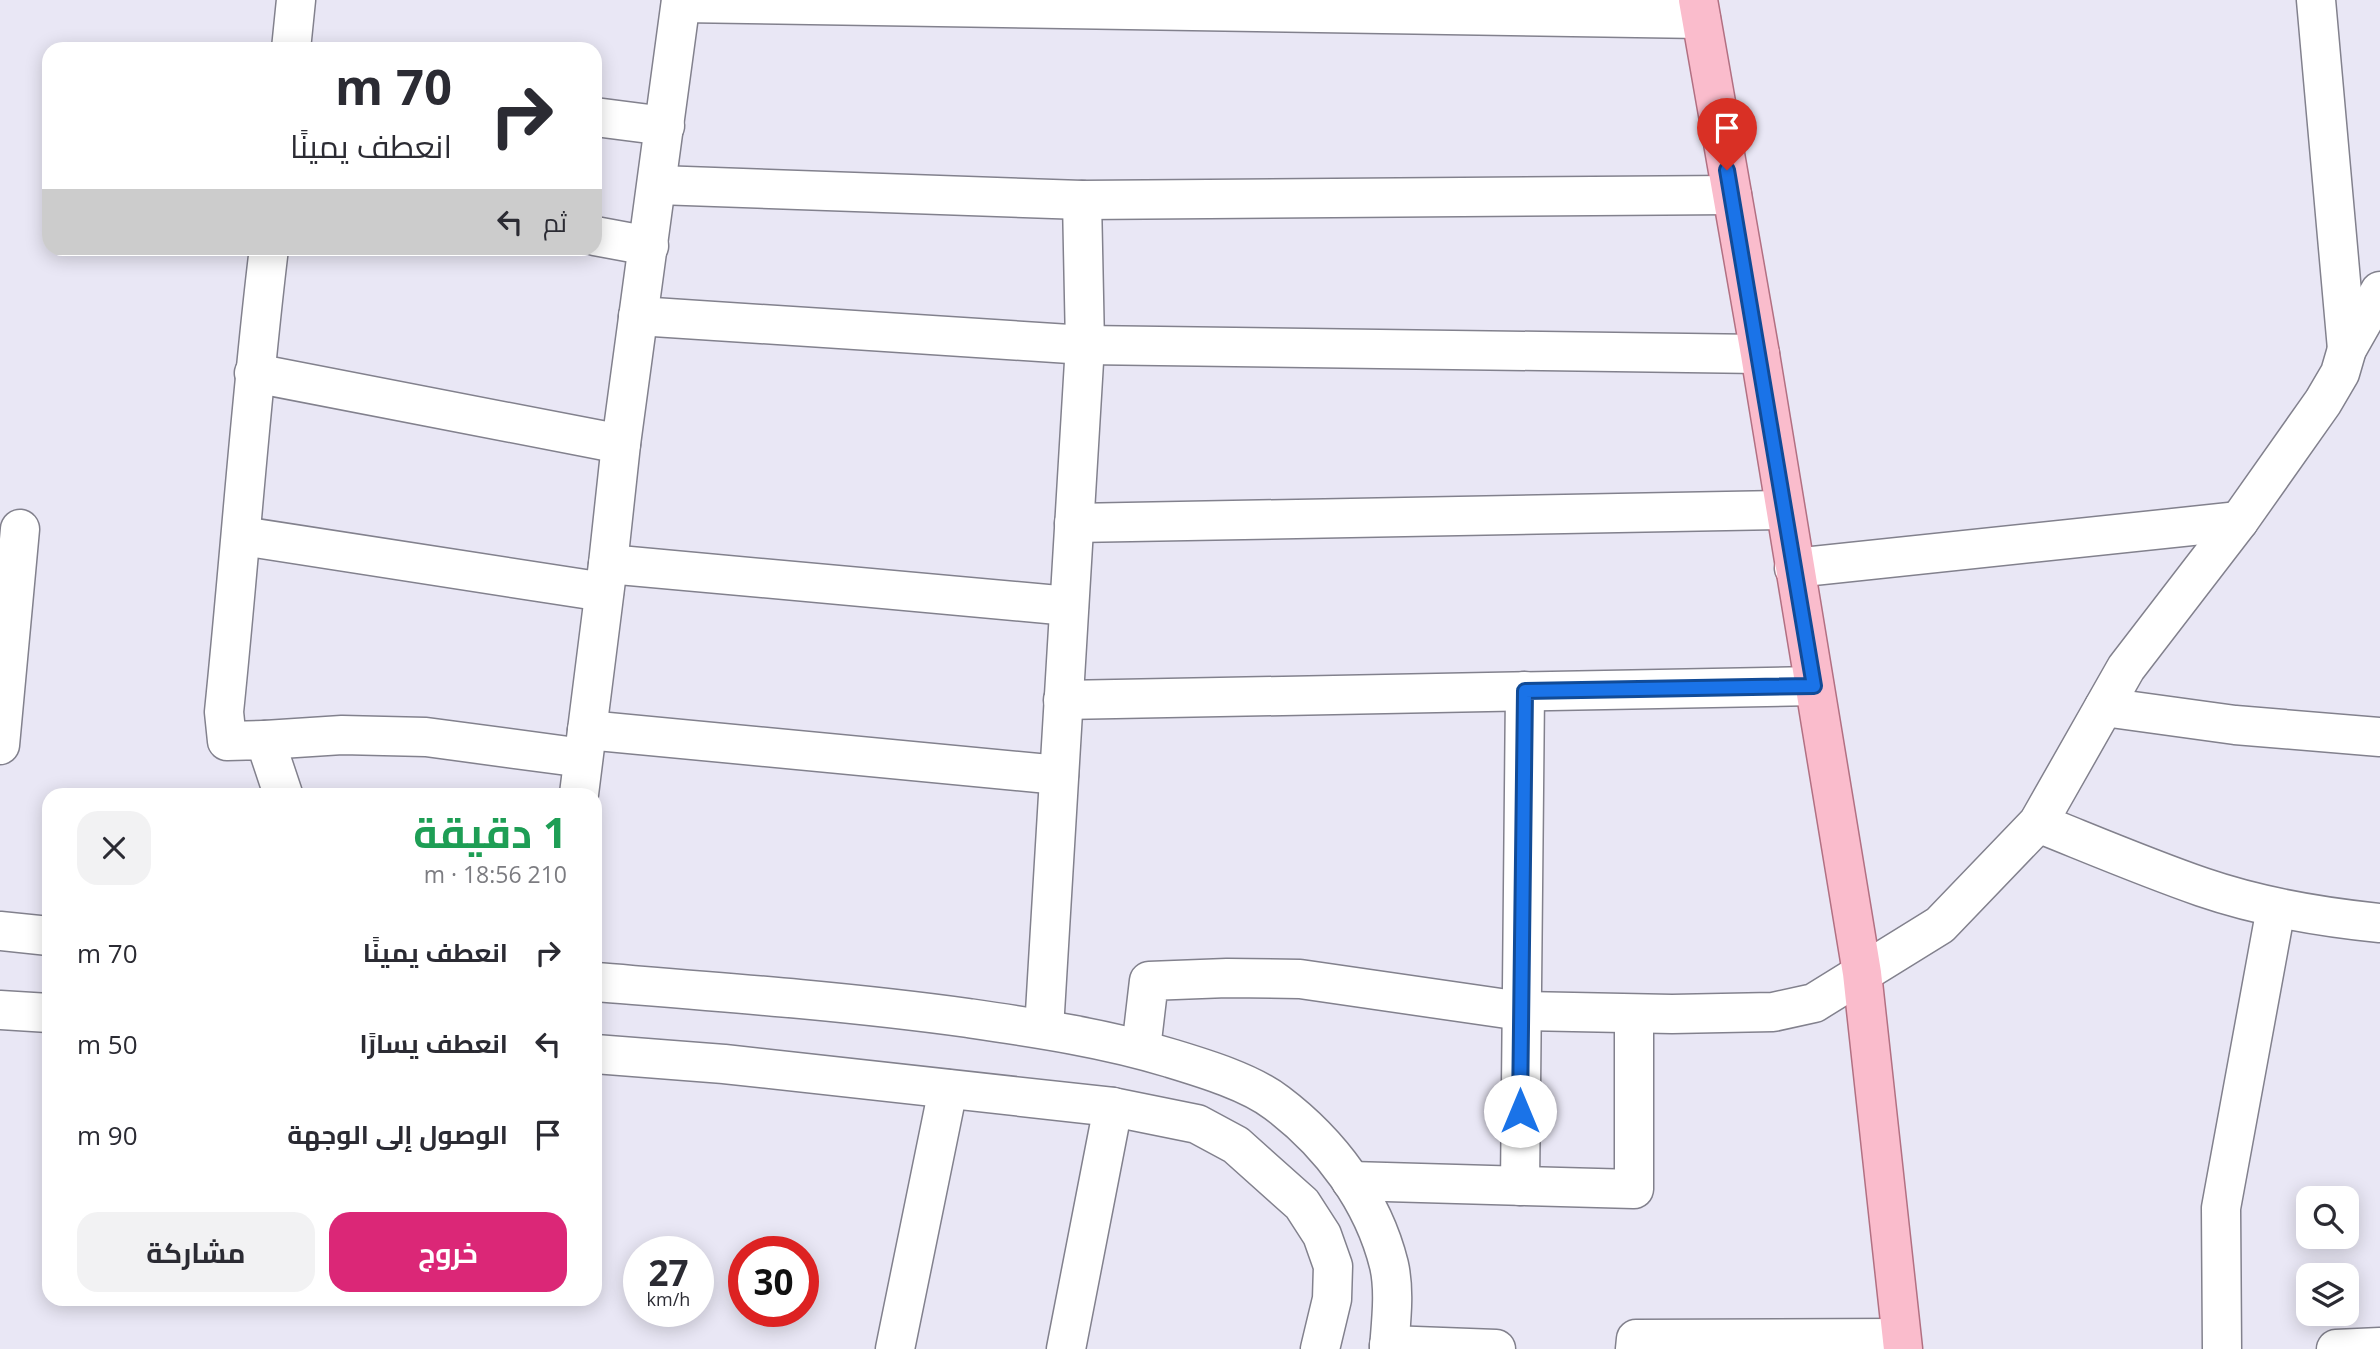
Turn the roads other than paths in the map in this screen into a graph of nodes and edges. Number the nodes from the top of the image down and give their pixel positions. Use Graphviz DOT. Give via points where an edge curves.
graph roads {
  1 [pos="296,0"];
  2 [pos="2316,0"];
  3 [pos="681,1"];
  4 [pos="1700,9"];
  5 [pos="292,42"];
  6 [pos="602,118"];
  7 [pos="665,127"];
  8 [pos="658,185"];
  9 [pos="1731,195"];
  10 [pos="1082,200"];
  11 [pos="602,237"];
  12 [pos="649,246"];
  13 [pos="268,256"];
  14 [pos="2380,291"];
  15 [pos="638,316"];
  16 [pos="1085,345"];
  17 [pos="2347,349"];
  18 [pos="1760,354"];
  19 [pos="254,373"];
  20 [pos="621,444"];
  21 [pos="1784,510"];
  22 [pos="2239,521"];
  23 [pos="1074,523"];
  24 [pos="20,528"];
  25 [pos="242,536"];
  26 [pos="1794,568"];
  27 [pos="606,578"];
  28 [pos="1069,606"];
  29 [pos="1814,686"];
  30 [pos="1525,691"];
  31 [pos="1063,700"];
  32 [pos="2104,707"];
  33 [pos="2374,726"];
  34 [pos="265,740"];
  35 [pos="0,745"];
  36 [pos="583,761"];
  37 [pos="1059,775"];
  38 [pos="281,788"];
  39 [pos="2038,823"];
  40 [pos="2276,908"];
  41 [pos="2380,923"];
  42 [pos="0,931"];
  43 [pos="42,935"];
  44 [pos="1862,973"];
  45 [pos="602,983"];
  46 [pos="0,1010"];
  47 [pos="1521,1011"];
  48 [pos="42,1013"];
  49 [pos="1634,1014"];
  50 [pos="1044,1029"];
  51 [pos="1141,1049"];
  52 [pos="602,1055"];
  53 [pos="948,1089"];
  54 [pos="1113,1107"];
  55 [pos="1351,1181"];
  56 [pos="1520,1186"];
  57 [pos="1902,1343"];
  58 [pos="1389,1347"];
  59 [pos="2380,1348"];
  60 [pos="895,1349"];
  61 [pos="1066,1349"];
  62 [pos="1320,1349"];
  63 [pos="1496,1349"];
  64 [pos="1635,1349"];
  65 [pos="2222,1349"];
  66 [pos="2336,1349"];
  1 -- 5 [label="street"];
  2 -- 17 [label="street"];
  3 -- 4 [label="street"];
  3 -- 7 [label="street"];
  4 -- 9 [label="main road"];
  6 -- 7 [label="street"];
  7 -- 8 [label="street"];
  8 -- 10 [label="street"];
  8 -- 12 [label="street"];
  9 -- 10 [label="street"];
  9 -- 18 [label="main road"];
  10 -- 16 [label="street"];
  11 -- 12 [label="street"];
  12 -- 15 [label="street"];
  13 -- 19 [label="street"];
  14 -- 17 [label="street"];
  15 -- 16 [label="street"];
  15 -- 20 [label="street"];
  16 -- 18 [label="street"];
  16 -- 23 [label="street"];
  17 -- 22 [label="street" via="2340,373 2323,402"];
  18 -- 21 [label="main road"];
  19 -- 20 [label="street"];
  19 -- 25 [label="street"];
  20 -- 27 [label="street"];
  21 -- 23 [label="street"];
  21 -- 26 [label="main road"];
  22 -- 26 [label="street"];
  22 -- 32 [label="street" via="2126,668"];
  23 -- 28 [label="street"];
  24 -- 35 [label="street"];
  25 -- 27 [label="street"];
  25 -- 34 [label="street" via="225,712 227,741"];
  26 -- 29 [label="main road"];
  27 -- 28 [label="street"];
  27 -- 36 [label="street"];
  28 -- 31 [label="street"];
  29 -- 30 [label="street"];
  29 -- 44 [label="main road"];
  30 -- 31 [label="street"];
  30 -- 47 [label="street"];
  31 -- 37 [label="street"];
  32 -- 33 [label="street" via="2235,725"];
  32 -- 39 [label="street"];
  34 -- 36 [label="street" via="342,735 426,737"];
  34 -- 38 [label="street"];
  36 -- 37 [label="street"];
  37 -- 50 [label="street"];
  39 -- 40 [label="street" via="2204,888"];
  39 -- 44 [label="street" via="1940,925"];
  40 -- 41 [label="street"];
  40 -- 65 [label="street" via="2221,1208"];
  42 -- 43 [label="street"];
  44 -- 49 [label="street" via="1814,1003 1773,1012"];
  44 -- 57 [label="main road"];
  45 -- 50 [label="street" via="835,1001"];
  46 -- 48 [label="street"];
  47 -- 49 [label="street"];
  47 -- 51 [label="street" via="1300,979 1149,981"];
  47 -- 56 [label="street"];
  49 -- 56 [label="street" via="1634,1189"];
  50 -- 51 [label="street"];
  51 -- 55 [label="street" via="1218,1072 1275,1101 1323,1142"];
  52 -- 53 [label="street"];
  53 -- 54 [label="street"];
  53 -- 60 [label="street"];
  54 -- 61 [label="street"];
  54 -- 62 [label="street" via="1197,1124 1236,1145 1301,1203 1322,1236 1333,1266 1332,1299"];
  55 -- 56 [label="street"];
  55 -- 58 [label="street" via="1375,1219 1390,1267"];
  57 -- 64 [label="street" via="1636,1339"];
  58 -- 63 [label="street"];
  59 -- 66 [label="street"];
}
